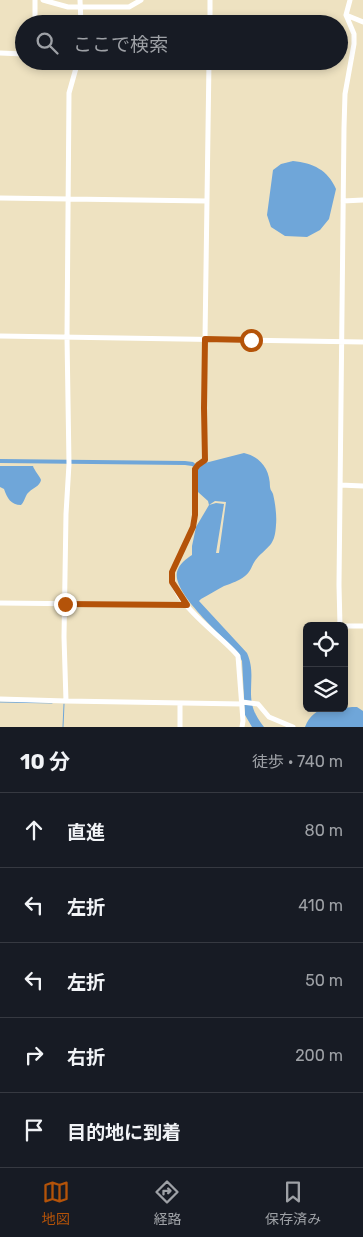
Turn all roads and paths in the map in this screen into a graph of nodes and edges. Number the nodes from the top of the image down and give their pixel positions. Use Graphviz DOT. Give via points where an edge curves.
graph roads {
  1 [pos="35,0"];
  2 [pos="43,0"];
  3 [pos="80,0"];
  4 [pos="141,0"];
  5 [pos="210,0"];
  6 [pos="350,0"];
  7 [pos="81,6"];
  8 [pos="35,15"];
  9 [pos="81,15"];
  10 [pos="210,15"];
  11 [pos="346,15"];
  12 [pos="348,16"];
  13 [pos="348,20"];
  14 [pos="363,22"];
  15 [pos="0,53"];
  16 [pos="15,54"];
  17 [pos="75,70"];
  18 [pos="209,70"];
  19 [pos="0,198"];
  20 [pos="68,199"];
  21 [pos="363,200"];
  22 [pos="207,201"];
  23 [pos="343,201"];
  24 [pos="0,336"];
  25 [pos="67,337"];
  26 [pos="205,339"];
  27 [pos="341,342"];
  28 [pos="363,342"];
  29 [pos="340,485"];
  30 [pos="363,486"];
  31 [pos="0,603"];
  32 [pos="65,604"];
  33 [pos="187,605"];
  34 [pos="340,622"];
  35 [pos="348,626"];
  36 [pos="363,626"];
  37 [pos="0,699"];
  38 [pos="66,701"];
  39 [pos="180,702"];
  40 [pos="242,703"];
  41 [pos="180,727"];
  42 [pos="242,727"];
  43 [pos="293,727"];
  1 -- 8 [label="street"];
  2 -- 7 [label="street" via="68,7"];
  3 -- 7 [label="street"];
  4 -- 7 [label="street" via="129,7"];
  5 -- 10 [label="street"];
  6 -- 11 [label="street"];
  7 -- 9 [label="street"];
  12 -- 14 [label="street"];
  13 -- 23 [label="street" via="354,44 345,94"];
  15 -- 16 [label="street"];
  17 -- 20 [label="street" via="69,93"];
  18 -- 22 [label="street"];
  19 -- 20 [label="street"];
  20 -- 22 [label="street"];
  20 -- 25 [label="street"];
  21 -- 23 [label="street"];
  22 -- 26 [label="street"];
  23 -- 27 [label="street"];
  24 -- 25 [label="street"];
  25 -- 26 [label="street"];
  25 -- 32 [label="street" via="69,462"];
  26 -- 27 [label="street"];
  26 -- 33 [label="street" via="205,460 197,467 193,527 171,578"];
  27 -- 28 [label="street"];
  27 -- 29 [label="street"];
  29 -- 30 [label="street"];
  29 -- 34 [label="street"];
  31 -- 32 [label="street"];
  32 -- 33 [label="street"];
  32 -- 38 [label="street"];
  33 -- 40 [label="street" via="238,656"];
  35 -- 36 [label="street"];
  37 -- 38 [label="street"];
  38 -- 39 [label="street"];
  39 -- 40 [label="street"];
  39 -- 41 [label="street"];
  40 -- 42 [label="street"];
  40 -- 43 [label="street" via="258,704 269,717"];
}
